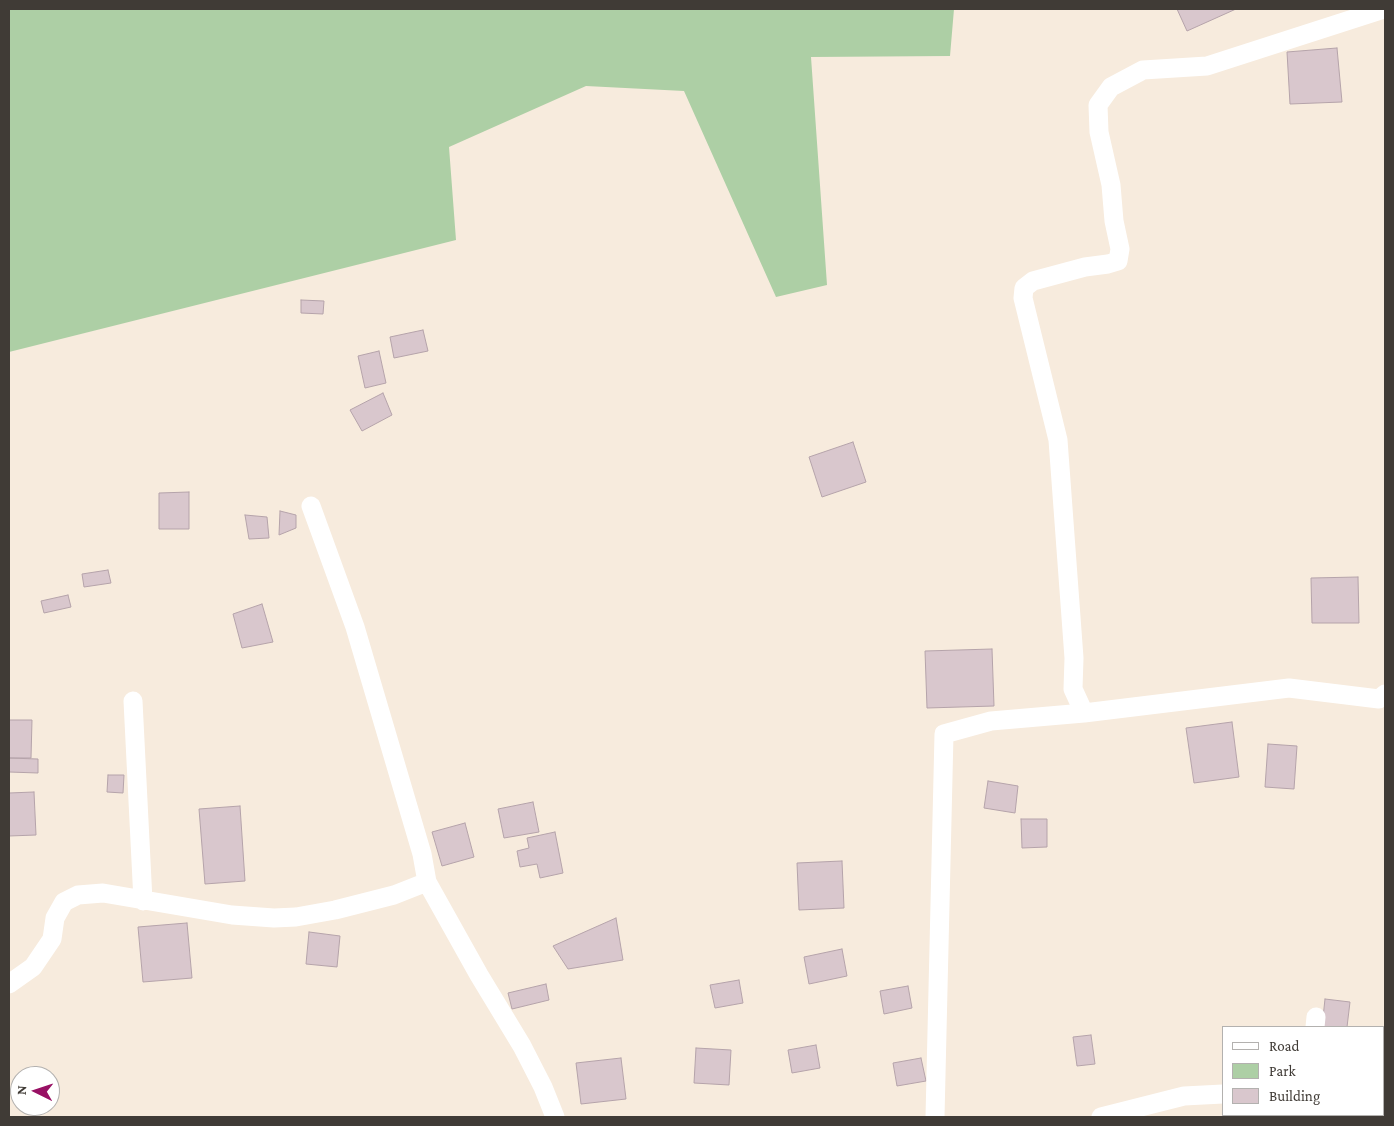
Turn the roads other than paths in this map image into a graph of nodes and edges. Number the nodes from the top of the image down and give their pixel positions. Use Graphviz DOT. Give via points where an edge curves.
graph roads {
  1 [pos="1384,9"];
  2 [pos="311,506"];
  3 [pos="1385,694"];
  4 [pos="133,701"];
  5 [pos="1084,713"];
  6 [pos="427,882"];
  7 [pos="143,901"];
  8 [pos="9,984"];
  9 [pos="1222,1094"];
  10 [pos="555,1117"];
  11 [pos="935,1117"];
  12 [pos="1101,1117"];
  1 -- 5 [label="street" via="1207,66 1143,70 1111,87 1098,105 1099,132 1120,249 1118,261 1033,281 1024,288 1023,298 1058,440 1074,658 1073,689"];
  2 -- 6 [label="street" via="355,627 422,854"];
  3 -- 5 [label="street" via="1379,699 1289,688"];
  4 -- 7 [label="street"];
  5 -- 11 [label="street" via="991,721 944,734"];
  6 -- 7 [label="street" via="394,895 296,917 232,915"];
  6 -- 10 [label="street" via="522,1046"];
  7 -- 8 [label="street" via="103,894 78,894 64,902 56,918 52,939 33,968"];
  9 -- 12 [label="street" via="1184,1096"];
}
